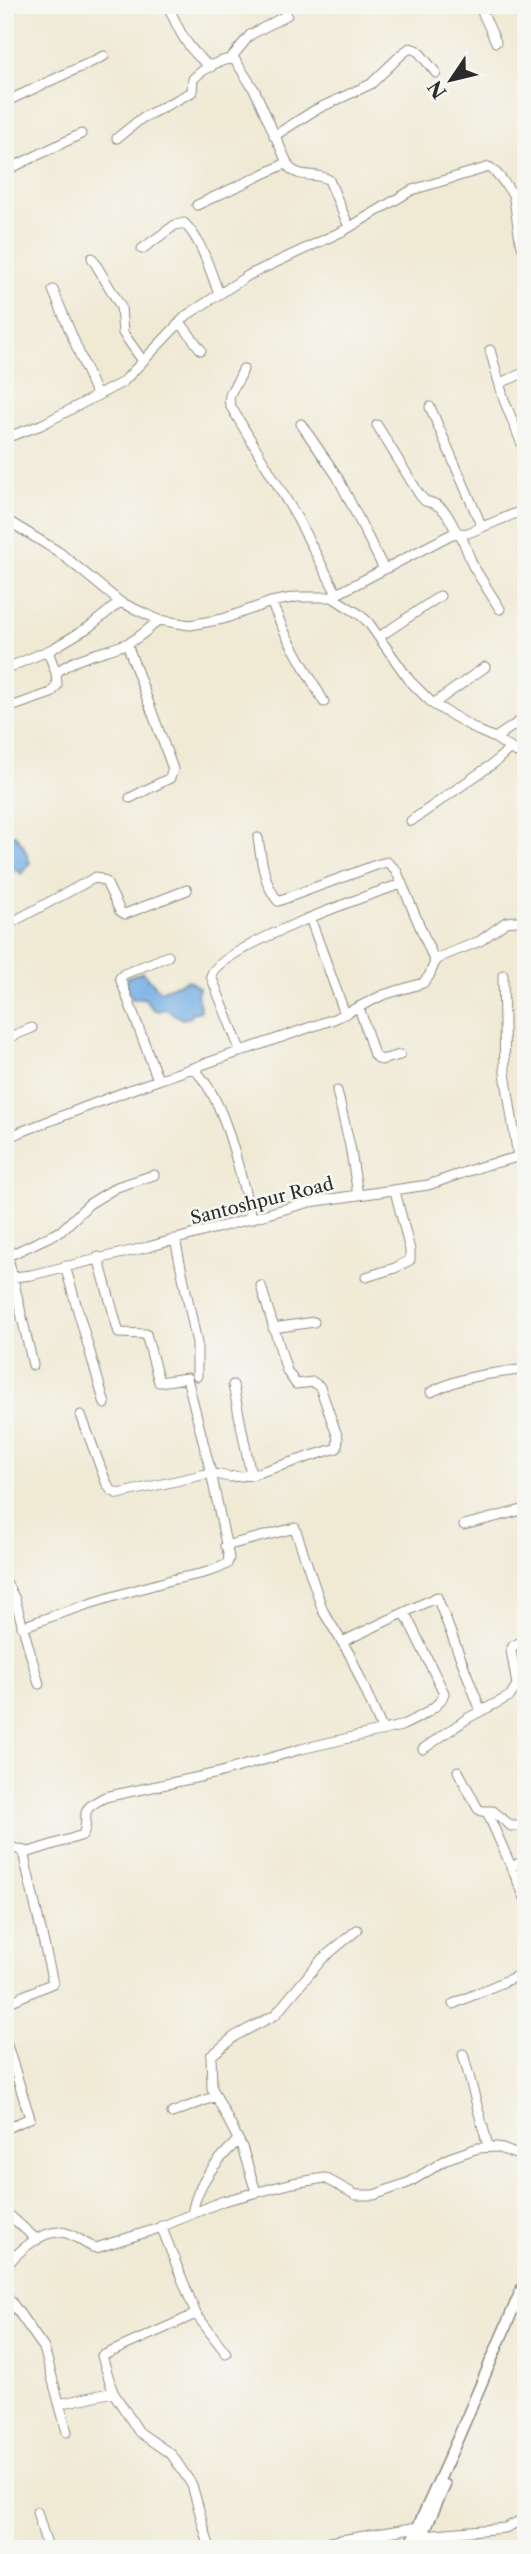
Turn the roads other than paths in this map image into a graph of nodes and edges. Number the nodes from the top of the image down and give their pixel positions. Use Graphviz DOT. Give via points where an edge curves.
graph roads {
  1 [pos="168,5"];
  2 [pos="479,5"];
  3 [pos="287,15"];
  4 [pos="496,42"];
  5 [pos="104,56"];
  6 [pos="231,58"];
  7 [pos="211,66"];
  8 [pos="436,73"];
  9 [pos="5,102"];
  10 [pos="81,134"];
  11 [pos="274,136"];
  12 [pos="117,138"];
  13 [pos="287,163"];
  14 [pos="5,171"];
  15 [pos="514,199"];
  16 [pos="197,205"];
  17 [pos="526,205"];
  18 [pos="349,227"];
  19 [pos="142,249"];
  20 [pos="526,257"];
  21 [pos="92,258"];
  22 [pos="52,290"];
  23 [pos="219,294"];
  24 [pos="180,322"];
  25 [pos="490,349"];
  26 [pos="201,350"];
  27 [pos="143,361"];
  28 [pos="243,369"];
  29 [pos="526,372"];
  30 [pos="500,383"];
  31 [pos="97,396"];
  32 [pos="430,407"];
  33 [pos="301,424"];
  34 [pos="377,425"];
  35 [pos="5,438"];
  36 [pos="526,454"];
  37 [pos="526,509"];
  38 [pos="5,519"];
  39 [pos="482,527"];
  40 [pos="458,533"];
  41 [pos="384,569"];
  42 [pos="334,595"];
  43 [pos="440,596"];
  44 [pos="271,602"];
  45 [pos="120,603"];
  46 [pos="500,609"];
  47 [pos="159,620"];
  48 [pos="379,637"];
  49 [pos="127,643"];
  50 [pos="48,651"];
  51 [pos="485,667"];
  52 [pos="5,669"];
  53 [pos="56,673"];
  54 [pos="324,702"];
  55 [pos="433,704"];
  56 [pos="5,709"];
  57 [pos="526,717"];
  58 [pos="495,738"];
  59 [pos="510,748"];
  60 [pos="526,758"];
  61 [pos="130,798"];
  62 [pos="411,821"];
  63 [pos="258,838"];
  64 [pos="402,884"];
  65 [pos="187,890"];
  66 [pos="310,918"];
  67 [pos="526,920"];
  68 [pos="5,926"];
  69 [pos="168,956"];
  70 [pos="435,962"];
  71 [pos="503,975"];
  72 [pos="359,1007"];
  73 [pos="345,1014"];
  74 [pos="32,1028"];
  75 [pos="5,1039"];
  76 [pos="241,1052"];
  77 [pos="400,1055"];
  78 [pos="192,1068"];
  79 [pos="158,1080"];
  80 [pos="337,1091"];
  81 [pos="5,1138"];
  82 [pos="522,1156"];
  83 [pos="154,1175"];
  84 [pos="395,1191"];
  85 [pos="358,1195"];
  86 [pos="251,1219"];
  87 [pos="175,1240"];
  88 [pos="5,1244"];
  89 [pos="8,1256"];
  90 [pos="98,1257"];
  91 [pos="65,1266"];
  92 [pos="366,1277"];
  93 [pos="10,1278"];
  94 [pos="261,1286"];
  95 [pos="314,1322"];
  96 [pos="272,1328"];
  97 [pos="33,1365"];
  98 [pos="526,1369"];
  99 [pos="197,1376"];
  100 [pos="233,1385"];
  101 [pos="431,1392"];
  102 [pos="105,1404"];
  103 [pos="81,1415"];
  104 [pos="211,1473"];
  105 [pos="251,1475"];
  106 [pos="526,1509"];
  107 [pos="464,1525"];
  108 [pos="226,1546"];
  109 [pos="5,1581"];
  110 [pos="405,1613"];
  111 [pos="22,1626"];
  112 [pos="526,1639"];
  113 [pos="342,1642"];
  114 [pos="39,1684"];
  115 [pos="481,1711"];
  116 [pos="383,1731"];
  117 [pos="423,1749"];
  118 [pos="458,1771"];
  119 [pos="487,1812"];
  120 [pos="526,1826"];
  121 [pos="5,1846"];
  122 [pos="23,1852"];
  123 [pos="526,1860"];
  124 [pos="511,1867"];
  125 [pos="524,1894"];
  126 [pos="357,1930"];
  127 [pos="526,1972"];
  128 [pos="5,2004"];
  129 [pos="453,2004"];
  130 [pos="5,2039"];
  131 [pos="463,2054"];
  132 [pos="216,2096"];
  133 [pos="172,2113"];
  134 [pos="5,2129"];
  135 [pos="237,2141"];
  136 [pos="488,2146"];
  137 [pos="526,2158"];
  138 [pos="256,2192"];
  139 [pos="6,2209"];
  140 [pos="192,2213"];
  141 [pos="161,2226"];
  142 [pos="37,2240"];
  143 [pos="5,2268"];
  144 [pos="526,2279"];
  145 [pos="5,2293"];
  146 [pos="526,2296"];
  147 [pos="196,2314"];
  148 [pos="226,2353"];
  149 [pos="114,2392"];
  150 [pos="59,2404"];
  151 [pos="67,2432"];
  152 [pos="37,2512"];
  153 [pos="526,2518"];
  154 [pos="423,2529"];
  155 [pos="48,2549"];
  156 [pos="210,2549"];
  157 [pos="288,2549"];
  158 [pos="408,2549"];
  159 [pos="416,2549"];
  1 -- 7 [label="street" via="188,46"];
  2 -- 4 [label="street"];
  3 -- 6 [label="street" via="250,35"];
  5 -- 9 [label="street"];
  6 -- 7 [label="street"];
  6 -- 11 [label="street" via="255,91"];
  7 -- 12 [label="street" via="193,79 192,92 142,118"];
  8 -- 11 [label="street" via="410,48 371,85 315,110"];
  10 -- 14 [label="street"];
  11 -- 13 [label="street"];
  13 -- 16 [label="street"];
  13 -- 18 [label="street" via="299,175 329,180"];
  15 -- 17 [label="street"];
  15 -- 18 [label="street" via="489,167 412,190"];
  15 -- 20 [label="street"];
  18 -- 23 [label="street"];
  19 -- 23 [label="street" via="184,223"];
  21 -- 27 [label="street" via="121,307 123,332"];
  22 -- 31 [label="street"];
  23 -- 24 [label="street"];
  24 -- 26 [label="street"];
  24 -- 27 [label="street"];
  25 -- 30 [label="street"];
  27 -- 31 [label="street" via="123,382"];
  28 -- 42 [label="street" via="229,394 230,405 289,504"];
  29 -- 30 [label="street"];
  30 -- 36 [label="street"];
  31 -- 35 [label="street"];
  32 -- 39 [label="street"];
  33 -- 41 [label="street" via="337,476"];
  34 -- 40 [label="street" via="419,494 444,509"];
  37 -- 39 [label="street"];
  38 -- 45 [label="street" via="45,542"];
  39 -- 40 [label="street"];
  40 -- 41 [label="street"];
  40 -- 46 [label="street"];
  41 -- 42 [label="street"];
  42 -- 44 [label="street"];
  42 -- 48 [label="street"];
  43 -- 48 [label="street"];
  44 -- 47 [label="street" via="190,625"];
  44 -- 54 [label="street"];
  45 -- 47 [label="street"];
  45 -- 50 [label="street"];
  47 -- 49 [label="street"];
  48 -- 55 [label="street"];
  49 -- 53 [label="street"];
  49 -- 61 [label="street" via="173,769 170,778"];
  50 -- 52 [label="street"];
  50 -- 53 [label="street"];
  51 -- 55 [label="street"];
  53 -- 56 [label="street" via="57,685 51,693"];
  55 -- 58 [label="street"];
  57 -- 58 [label="street"];
  58 -- 59 [label="street"];
  59 -- 60 [label="street"];
  59 -- 62 [label="street"];
  63 -- 64 [label="street" via="263,866 278,901 387,862"];
  64 -- 66 [label="street"];
  64 -- 70 [label="street"];
  65 -- 68 [label="street" via="125,914 106,881 96,877"];
  66 -- 73 [label="street"];
  66 -- 76 [label="street" via="225,959 212,971"];
  67 -- 70 [label="street" via="506,922 480,941"];
  69 -- 79 [label="street" via="120,978"];
  70 -- 72 [label="street" via="422,983"];
  71 -- 82 [label="street" via="505,1073"];
  72 -- 73 [label="street"];
  72 -- 77 [label="street" via="374,1055 382,1060"];
  73 -- 76 [label="street"];
  74 -- 75 [label="street"];
  76 -- 78 [label="street"];
  78 -- 79 [label="street"];
  78 -- 86 [label="street" via="203,1078 226,1123"];
  79 -- 81 [label="street"];
  80 -- 85 [label="street"];
  82 -- 84 [label="street, Santoshpur Road"];
  83 -- 89 [label="street" via="117,1187 89,1204 61,1231"];
  84 -- 85 [label="street, Santoshpur Road"];
  84 -- 92 [label="street" via="410,1260"];
  85 -- 86 [label="street, Santoshpur Road" via="310,1202"];
  86 -- 87 [label="street, Santoshpur Road"];
  87 -- 90 [label="street, Santoshpur Road"];
  87 -- 99 [label="street" via="197,1343"];
  88 -- 89 [label="street"];
  89 -- 93 [label="street"];
  90 -- 91 [label="street, Santoshpur Road"];
  90 -- 104 [label="street" via="119,1333 146,1334 159,1382 187,1378"];
  91 -- 93 [label="street, Santoshpur Road"];
  91 -- 102 [label="street"];
  93 -- 97 [label="street"];
  94 -- 96 [label="street"];
  95 -- 96 [label="street"];
  96 -- 105 [label="street" via="292,1380 320,1387 339,1443 332,1451"];
  98 -- 101 [label="street" via="475,1375"];
  100 -- 105 [label="street"];
  103 -- 104 [label="street" via="114,1493"];
  104 -- 105 [label="street"];
  104 -- 108 [label="street"];
  106 -- 107 [label="street"];
  108 -- 111 [label="street" via="229,1558 219,1568"];
  108 -- 113 [label="street" via="295,1528 323,1611"];
  109 -- 111 [label="street"];
  110 -- 113 [label="street"];
  110 -- 115 [label="street" via="438,1597"];
  110 -- 116 [label="street" via="440,1682 443,1699 411,1721"];
  111 -- 114 [label="street"];
  112 -- 115 [label="street" via="511,1650 515,1691"];
  113 -- 116 [label="street"];
  115 -- 117 [label="street"];
  116 -- 122 [label="street" via="104,1797 86,1811 83,1835"];
  118 -- 119 [label="street" via="478,1809"];
  119 -- 120 [label="street" via="494,1811 511,1826"];
  119 -- 124 [label="street"];
  121 -- 122 [label="street"];
  122 -- 128 [label="street" via="53,1983"];
  123 -- 124 [label="street"];
  124 -- 125 [label="street"];
  126 -- 132 [label="street" via="322,1959 275,2015 235,2036 211,2056"];
  127 -- 129 [label="street"];
  130 -- 134 [label="street" via="30,2118"];
  131 -- 136 [label="street"];
  132 -- 133 [label="street"];
  132 -- 135 [label="street"];
  135 -- 138 [label="street"];
  135 -- 140 [label="street" via="201,2183"];
  136 -- 137 [label="street"];
  136 -- 138 [label="street" via="449,2158 410,2182 374,2195 356,2195 325,2178"];
  138 -- 140 [label="street"];
  139 -- 142 [label="street"];
  140 -- 141 [label="street"];
  141 -- 142 [label="street" via="96,2248 63,2232 51,2232"];
  141 -- 147 [label="street"];
  142 -- 143 [label="street"];
  144 -- 154 [label="street"];
  145 -- 150 [label="street" via="44,2348"];
  146 -- 154 [label="street"];
  147 -- 148 [label="street"];
  147 -- 149 [label="street" via="102,2356"];
  149 -- 150 [label="street"];
  149 -- 156 [label="street" via="139,2432 172,2455 192,2485"];
  150 -- 151 [label="street"];
  152 -- 155 [label="street"];
  153 -- 154 [label="street" via="505,2528"];
  154 -- 157 [label="street"];
  154 -- 158 [label="street"];
  154 -- 159 [label="street"];
}
